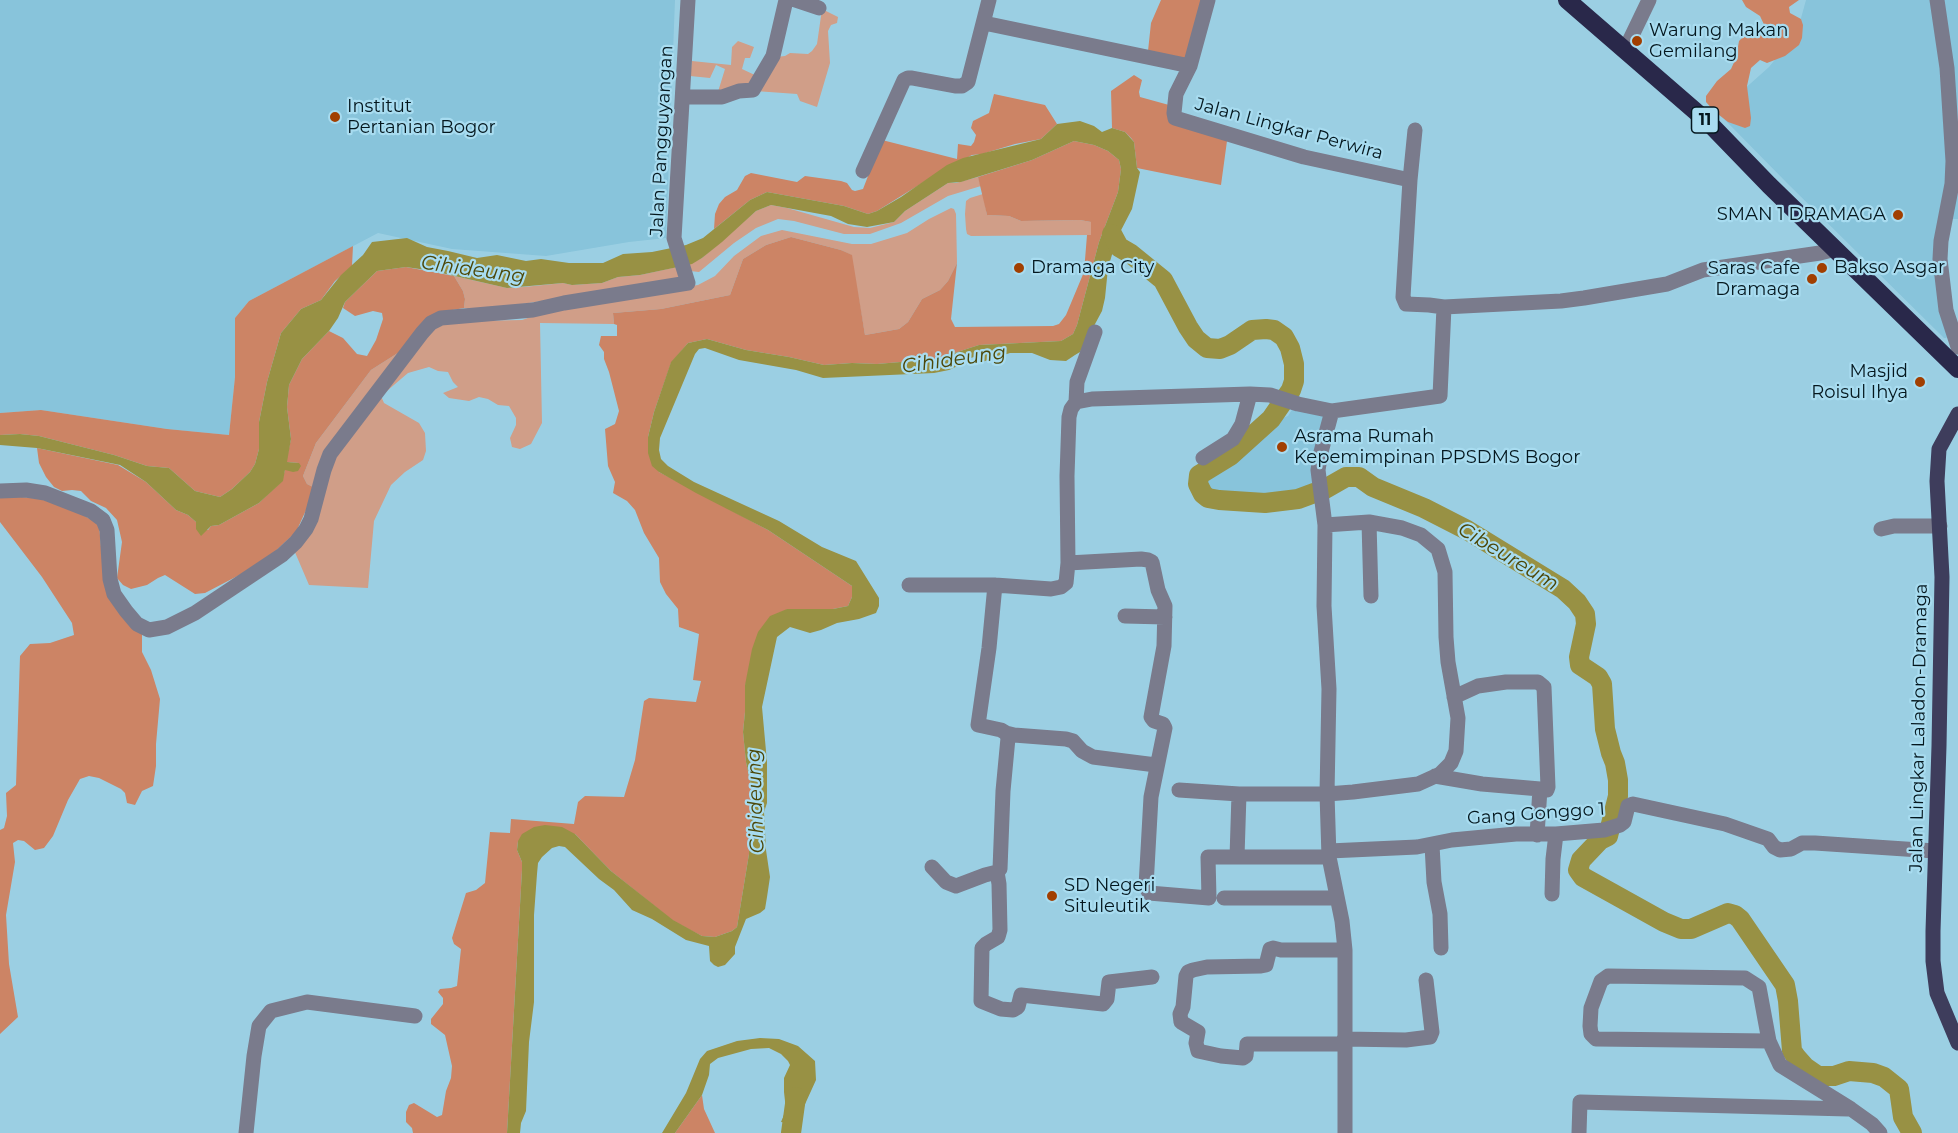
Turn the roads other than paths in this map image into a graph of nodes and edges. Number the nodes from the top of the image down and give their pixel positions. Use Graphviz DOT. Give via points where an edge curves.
graph roads {
  1 [pos="688,0"];
  2 [pos="796,0"];
  3 [pos="989,0"];
  4 [pos="1208,0"];
  5 [pos="1567,0"];
  6 [pos="1649,0"];
  7 [pos="1937,0"];
  8 [pos="819,8"];
  9 [pos="984,23"];
  10 [pos="1625,50"];
  11 [pos="1190,66"];
  12 [pos="683,97"];
  13 [pos="1415,130"];
  14 [pos="863,171"];
  15 [pos="1410,180"];
  16 [pos="1951,227"];
  17 [pos="1836,249"];
  18 [pos="1444,307"];
  19 [pos="1095,332"];
  20 [pos="1958,347"];
  21 [pos="1958,369"];
  22 [pos="1250,394"];
  23 [pos="1076,402"];
  24 [pos="1332,411"];
  25 [pos="1958,414"];
  26 [pos="1203,458"];
  27 [pos="0,491"];
  28 [pos="1369,522"];
  29 [pos="1325,525"];
  30 [pos="1941,526"];
  31 [pos="1881,529"];
  32 [pos="1068,563"];
  33 [pos="909,585"];
  34 [pos="994,585"];
  35 [pos="1371,596"];
  36 [pos="1125,616"];
  37 [pos="1165,617"];
  38 [pos="1454,697"];
  39 [pos="1006,733"];
  40 [pos="1156,765"];
  41 [pos="1435,776"];
  42 [pos="1540,789"];
  43 [pos="1179,790"];
  44 [pos="1239,794"];
  45 [pos="1327,794"];
  46 [pos="1556,834"];
  47 [pos="1537,835"];
  48 [pos="1432,845"];
  49 [pos="1935,851"];
  50 [pos="1329,854"];
  51 [pos="1237,857"];
  52 [pos="933,867"];
  53 [pos="997,872"];
  54 [pos="1552,894"];
  55 [pos="1224,898"];
  56 [pos="1337,898"];
  57 [pos="1441,948"];
  58 [pos="1345,950"];
  59 [pos="1152,977"];
  60 [pos="1426,980"];
  61 [pos="415,1016"];
  62 [pos="1769,1041"];
  63 [pos="1344,1042"];
  64 [pos="1958,1043"];
  65 [pos="1851,1109"];
  66 [pos="246,1133"];
  67 [pos="1345,1133"];
  68 [pos="1579,1133"];
  69 [pos="1880,1133"];
  1 -- 12 [label="street, Jalan Pangguyangan"];
  2 -- 8 [label="street"];
  2 -- 12 [label="street" via="773,56 753,90 722,98"];
  3 -- 9 [label="street"];
  4 -- 11 [label="street, Jalan Lingkar Perwira"];
  5 -- 10 [label="highway, 11"];
  6 -- 10 [label="street"];
  7 -- 16 [label="street" via="1947,68 1953,161"];
  9 -- 11 [label="street"];
  9 -- 14 [label="street" via="968,82 955,86 904,80"];
  10 -- 17 [label="highway, 11" via="1709,123"];
  11 -- 15 [label="street, Jalan Lingkar Perwira" via="1176,94 1175,118 1304,157"];
  12 -- 27 [label="street, Jalan Pangguyangan" via="674,238 686,277 533,310 441,318 431,323 330,454 310,519 296,542 195,613 167,627 149,630 137,624 114,594 103,520 45,493"];
  13 -- 15 [label="street"];
  15 -- 18 [label="street" via="1403,300 1406,304"];
  16 -- 20 [label="street" via="1940,259 1946,310"];
  17 -- 18 [label="street" via="1703,270 1667,284 1584,298"];
  17 -- 21 [label="highway, 11"];
  18 -- 24 [label="street" via="1440,396"];
  19 -- 23 [label="street" via="1077,382"];
  22 -- 23 [label="street"];
  22 -- 24 [label="street" via="1270,395"];
  22 -- 26 [label="street" via="1242,424 1233,439"];
  23 -- 32 [label="street" via="1069,417"];
  24 -- 29 [label="street" via="1318,470"];
  25 -- 30 [label="main road, Jalan Lingkar Laladon-Dramaga" via="1939,449"];
  28 -- 29 [label="street"];
  28 -- 35 [label="street"];
  28 -- 38 [label="street" via="1413,531 1438,549 1445,572 1445,628"];
  29 -- 45 [label="street"];
  30 -- 31 [label="street"];
  30 -- 49 [label="main road, Jalan Lingkar Laladon-Dramaga"];
  32 -- 34 [label="street" via="1066,583 1061,587"];
  32 -- 37 [label="street" via="1152,562"];
  33 -- 34 [label="street"];
  34 -- 39 [label="street" via="978,725"];
  36 -- 37 [label="street"];
  37 -- 40 [label="street" via="1163,657 1151,717 1165,728"];
  38 -- 41 [label="street" via="1458,718 1456,751 1448,767"];
  38 -- 42 [label="street" via="1506,682 1542,684 1548,787"];
  39 -- 40 [label="street" via="1066,739 1093,757"];
  39 -- 53 [label="street"];
  40 -- 51 [label="street, Gang Gonggo 1" via="1147,861 1149,893 1209,898 1208,857"];
  41 -- 42 [label="street"];
  41 -- 45 [label="street" via="1412,786"];
  42 -- 47 [label="street"];
  43 -- 44 [label="street"];
  44 -- 45 [label="street"];
  44 -- 51 [label="street"];
  45 -- 50 [label="street"];
  46 -- 47 [label="street, Gang Gonggo 1"];
  46 -- 49 [label="street, Gang Gonggo 1" via="1610,829 1624,822 1628,806 1633,804 1725,824 1768,839 1780,850 1815,843"];
  46 -- 54 [label="street"];
  47 -- 48 [label="street, Gang Gonggo 1" via="1452,840"];
  48 -- 50 [label="street, Gang Gonggo 1"];
  48 -- 57 [label="street"];
  49 -- 64 [label="main road, Jalan Lingkar Laladon-Dramaga" via="1933,951 1937,993"];
  50 -- 51 [label="street, Gang Gonggo 1"];
  50 -- 56 [label="street"];
  52 -- 53 [label="street" via="946,882 956,886"];
  53 -- 59 [label="street" via="1000,930 998,937 982,948 982,1002 1013,1010 1021,995 1103,1004 1109,982"];
  55 -- 56 [label="street"];
  56 -- 58 [label="street"];
  58 -- 63 [label="street"];
  58 -- 63 [label="street" via="1272,948 1266,965 1193,970 1186,976 1180,1014 1181,1022 1198,1032 1198,1051 1221,1056 1243,1058 1247,1044"];
  60 -- 63 [label="street" via="1430,1037"];
  61 -- 66 [label="street" via="307,1002 271,1011 259,1026"];
  62 -- 62 [label="street" via="1759,987 1744,978 1608,976 1601,981 1591,1008 1591,1034 1596,1039"];
  62 -- 65 [label="street" via="1780,1065"];
  63 -- 67 [label="street"];
  65 -- 68 [label="street" via="1580,1102"];
  65 -- 69 [label="street"];
}
